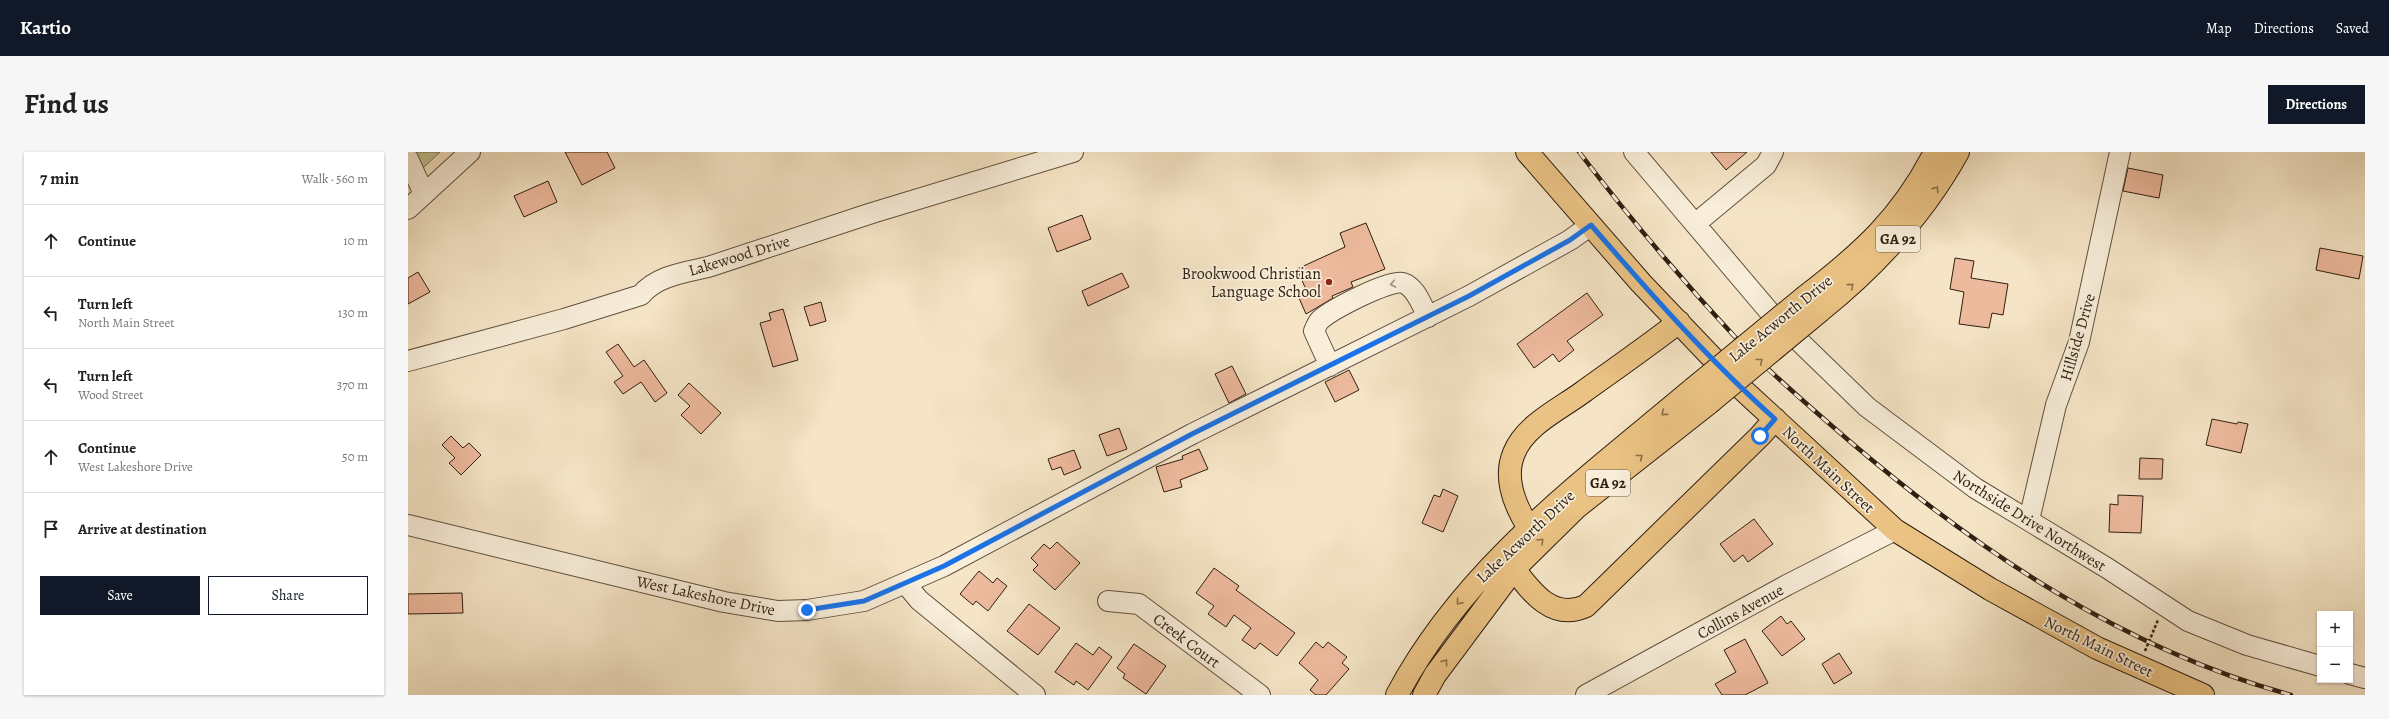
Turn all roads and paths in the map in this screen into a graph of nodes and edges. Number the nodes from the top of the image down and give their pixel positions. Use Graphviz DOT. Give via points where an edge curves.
graph roads {
  1 [pos="470,152"];
  2 [pos="1073,152"];
  3 [pos="1527,152"];
  4 [pos="1634,152"];
  5 [pos="1773,152"];
  6 [pos="1935,152"];
  7 [pos="1958,152"];
  8 [pos="2120,152"];
  9 [pos="409,165"];
  10 [pos="424,194"];
  11 [pos="408,209"];
  12 [pos="1694,224"];
  13 [pos="1591,225"];
  14 [pos="1813,304"];
  15 [pos="1428,317"];
  16 [pos="1679,322"];
  17 [pos="408,360"];
  18 [pos="1330,366"];
  19 [pos="1701,396"];
  20 [pos="1775,419"];
  21 [pos="2029,520"];
  22 [pos="408,525"];
  23 [pos="1529,528"];
  24 [pos="1895,530"];
  25 [pos="1514,569"];
  26 [pos="905,583"];
  27 [pos="1108,601"];
  28 [pos="2164,608"];
  29 [pos="2144,653"];
  30 [pos="2317,665"];
  31 [pos="2353,675"];
  32 [pos="2365,678"];
  33 [pos="1035,695"];
  34 [pos="1260,695"];
  35 [pos="1397,695"];
  36 [pos="1424,695"];
  37 [pos="1586,695"];
  38 [pos="2203,695"];
  1 -- 10 [label="street"];
  2 -- 17 [label="street, Lakewood Drive" via="872,213 708,267 681,273 648,287 641,295 564,319"];
  3 -- 13 [label="main road, North Main Street"];
  4 -- 12 [label="street, Northside Drive Northwest"];
  5 -- 12 [label="street" via="1766,164"];
  6 -- 14 [label="main road, Lake Acworth Drive / GA 92" via="1883,230"];
  14 -- 7 [label="main road, Lake Acworth Drive / GA 92, one-way" via="1851,287 1904,233"];
  8 -- 21 [label="street, Hillside Drive" via="2079,342 2056,405"];
  9 -- 10 [label="street"];
  10 -- 11 [label="street"];
  12 -- 21 [label="street, Northside Drive Northwest" via="1773,316 1866,407 1975,488"];
  13 -- 15 [label="street, West Lakeshore Drive" via="1570,240"];
  13 -- 16 [label="main road, North Main Street"];
  14 -- 19 [label="main road, Lake Acworth Drive / GA 92, bridge"];
  15 -- 18 [label="street, West Lakeshore Drive"];
  15 -- 18 [label="street, one-way" via="1410,287 1403,283 1393,283 1369,293 1318,321 1314,331"];
  16 -- 20 [label="main road, North Main Street" via="1743,390"];
  16 -- 23 [label="main road" via="1539,423 1519,444 1510,465 1510,480 1512,493"];
  18 -- 26 [label="street, West Lakeshore Drive" via="1192,434 944,566"];
  19 -- 23 [label="main road, Lake Acworth Drive / GA 92, one-way"];
  25 -- 19 [label="main road, Lake Acworth Drive / GA 92, one-way" via="1577,507"];
  20 -- 24 [label="main road, North Main Street"];
  20 -- 25 [label="main road" via="1586,606 1571,610 1553,608 1531,592"];
  21 -- 28 [label="street, Northside Drive Northwest" via="2127,581"];
  22 -- 26 [label="street, West Lakeshore Drive" via="724,602 778,611 807,610 864,601"];
  23 -- 35 [label="main road, Lake Acworth Drive / GA 92, one-way" via="1459,601 1426,646"];
  24 -- 37 [label="street, Collins Avenue" via="1786,585"];
  24 -- 38 [label="main road, North Main Street" via="1990,589 2097,648"];
  36 -- 25 [label="main road, Lake Acworth Drive / GA 92, one-way" via="1435,675"];
  26 -- 33 [label="street" via="919,600"];
  27 -- 34 [label="street, Creek Court" via="1139,604"];
  28 -- 29 [label="path"];
  28 -- 30 [label="street, Northside Drive Northwest" via="2223,636"];
  31 -- 32 [label="street"];
}
